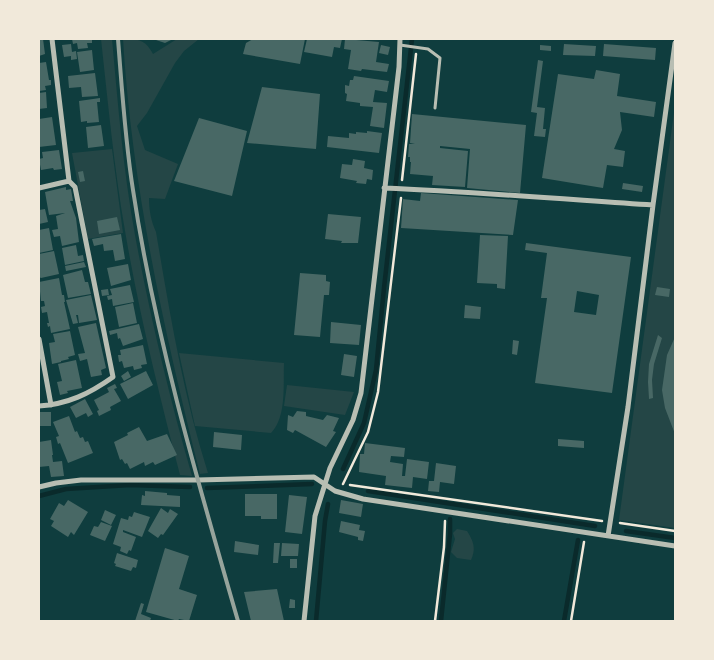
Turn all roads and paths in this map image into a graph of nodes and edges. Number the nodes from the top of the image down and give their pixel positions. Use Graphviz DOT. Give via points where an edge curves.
graph roads {
  1 [pos="52,39"];
  2 [pos="400,42"];
  3 [pos="675,43"];
  4 [pos="414,54"];
  5 [pos="435,108"];
  6 [pos="70,181"];
  7 [pos="39,188"];
  8 [pos="384,188"];
  9 [pos="400,189"];
  10 [pos="653,204"];
  11 [pos="39,339"];
  12 [pos="51,405"];
  13 [pos="39,406"];
  14 [pos="325,483"];
  15 [pos="343,484"];
  16 [pos="39,487"];
  17 [pos="340,493"];
  18 [pos="445,512"];
  19 [pos="610,522"];
  20 [pos="675,532"];
  21 [pos="586,533"];
  22 [pos="608,536"];
  23 [pos="675,546"];
  24 [pos="304,621"];
  25 [pos="435,621"];
  26 [pos="571,621"];
  1 -- 6 [label="street"];
  2 -- 5 [label="lane" via="428,49 440,58"];
  2 -- 8 [label="street"];
  3 -- 10 [label="street"];
  4 -- 9 [label="path"];
  6 -- 7 [label="street"];
  6 -- 12 [label="street" via="75,187 113,377 84,395"];
  8 -- 9 [label="street"];
  8 -- 14 [label="street" via="361,393 353,420"];
  9 -- 10 [label="street"];
  9 -- 15 [label="path" via="378,392 368,432"];
  10 -- 19 [label="street"];
  11 -- 12 [label="street"];
  12 -- 13 [label="street"];
  14 -- 16 [label="street" via="314,477 80,480"];
  14 -- 17 [label="street"];
  14 -- 24 [label="street" via="315,516"];
  15 -- 17 [label="path"];
  15 -- 19 [label="path"];
  17 -- 18 [label="street"];
  18 -- 21 [label="street"];
  18 -- 25 [label="path"];
  19 -- 20 [label="path"];
  19 -- 22 [label="street"];
  21 -- 22 [label="street"];
  21 -- 26 [label="path"];
  22 -- 23 [label="street"];
}
